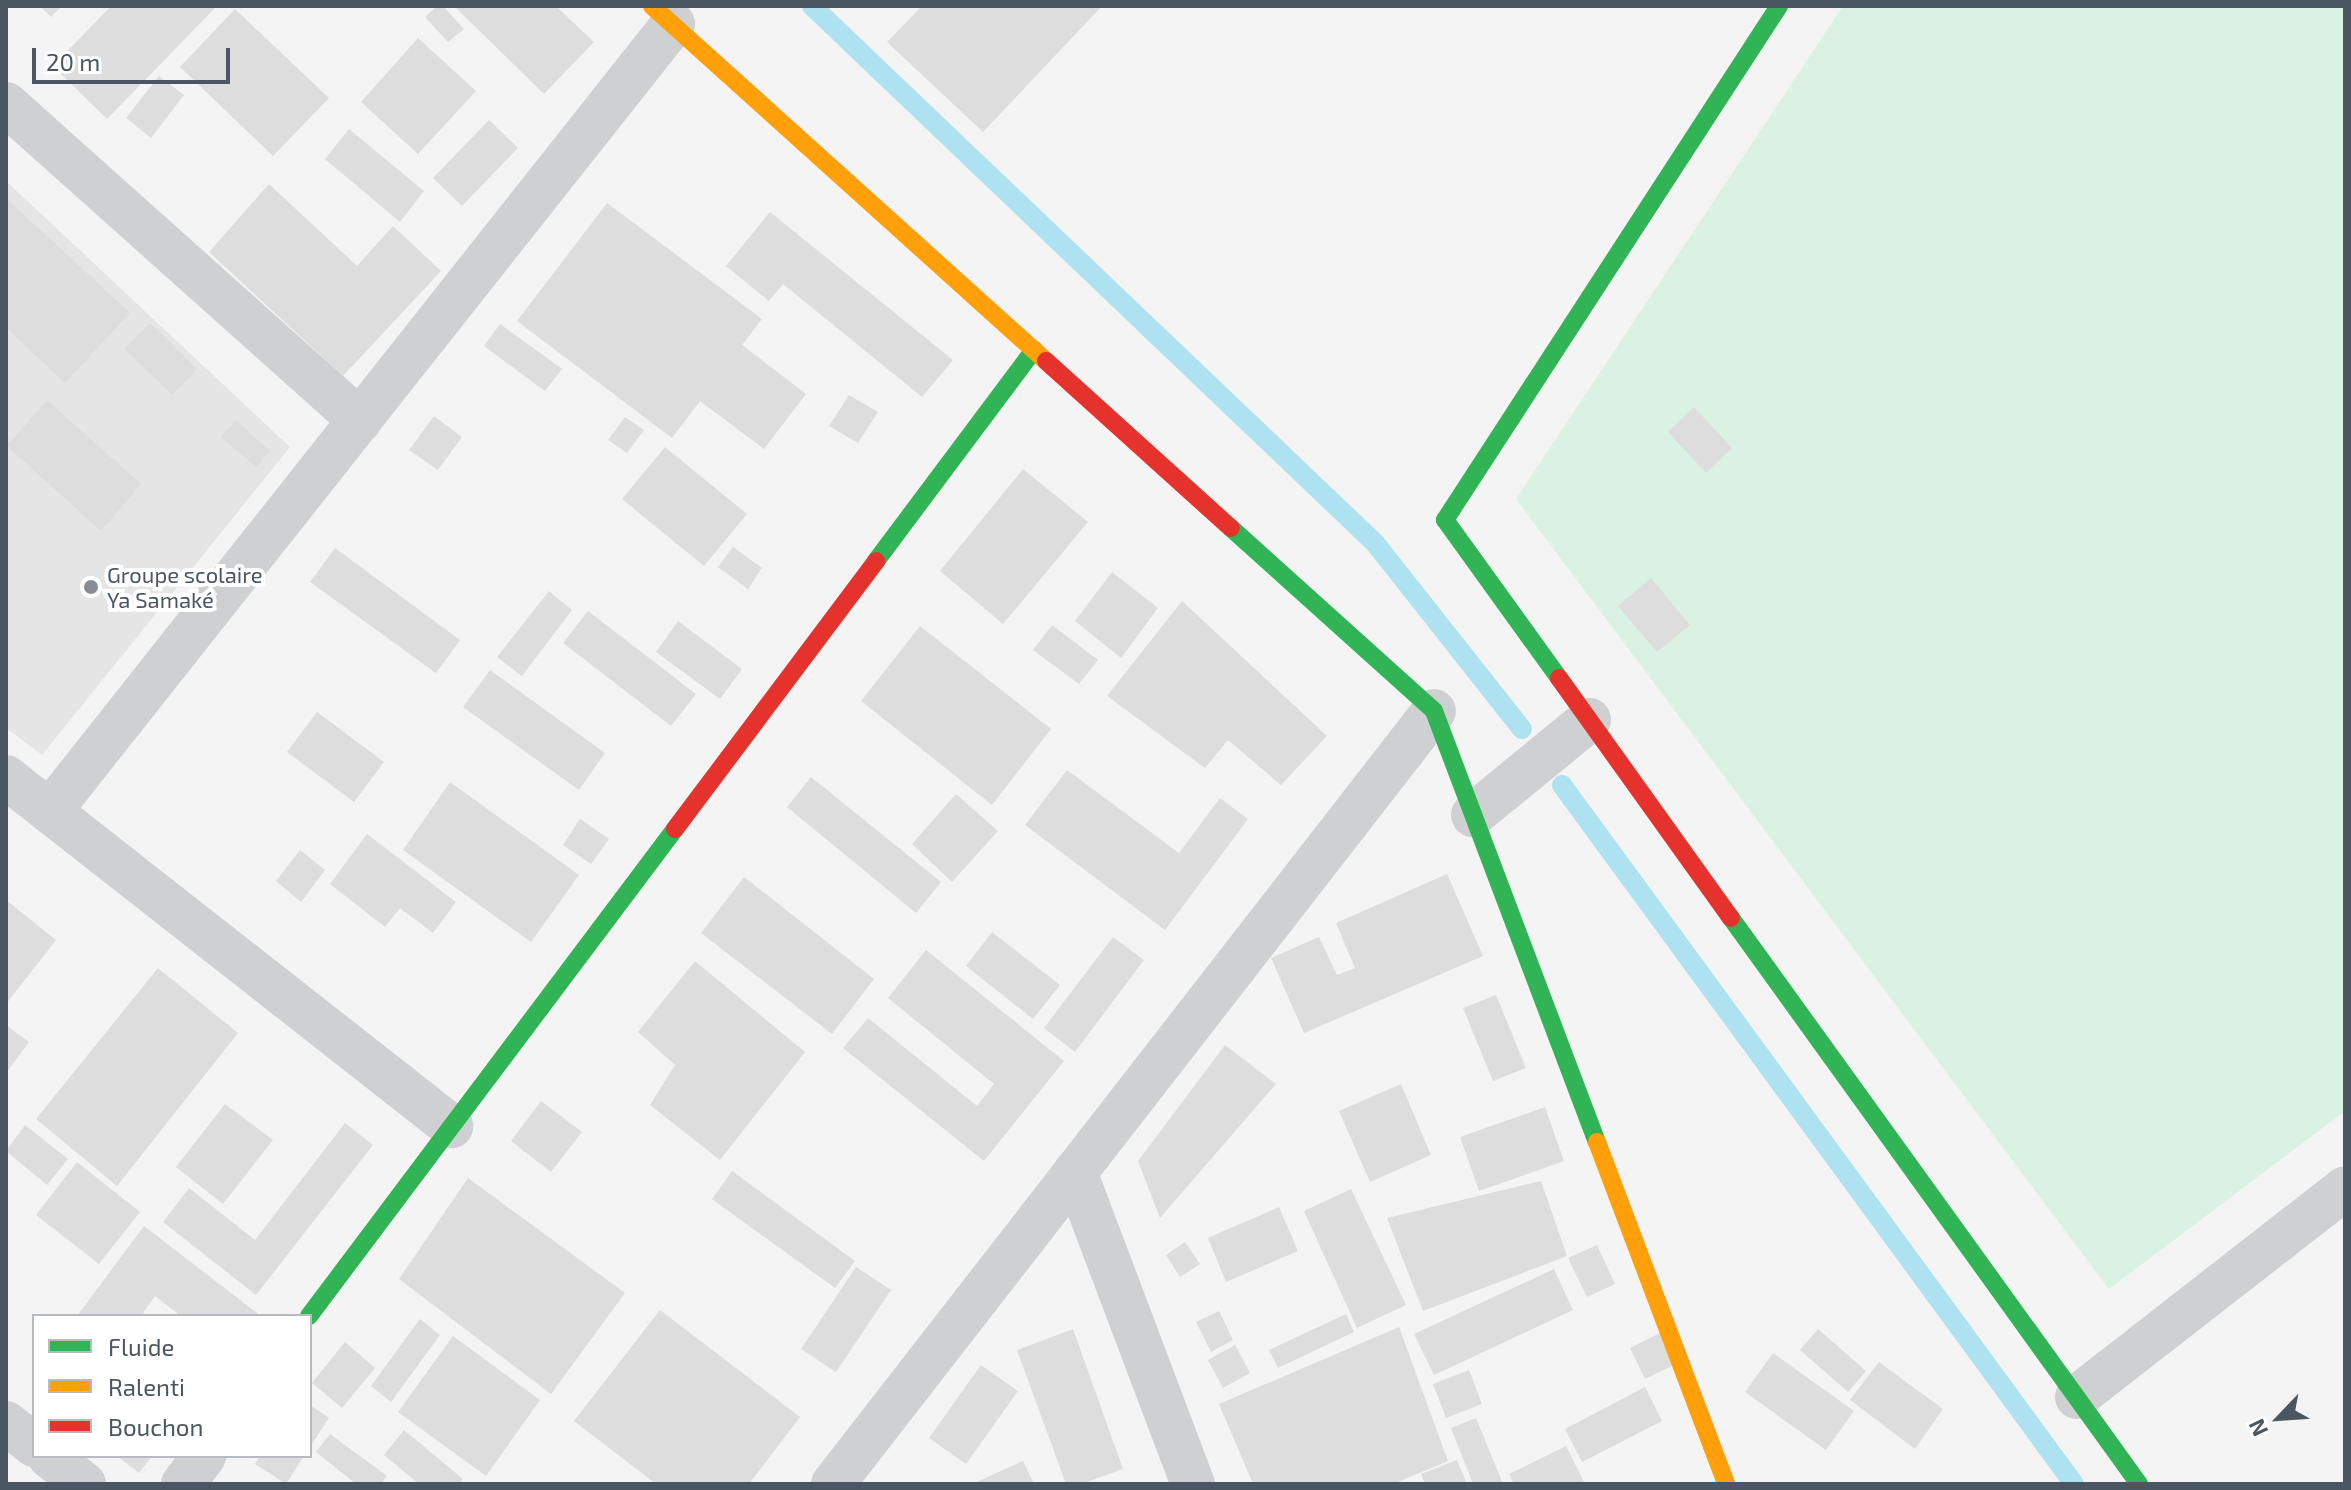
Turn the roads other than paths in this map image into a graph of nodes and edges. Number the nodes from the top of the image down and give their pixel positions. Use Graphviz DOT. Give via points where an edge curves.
graph roads {
  1 [pos="1779,6"];
  2 [pos="662,15"];
  3 [pos="6,104"];
  4 [pos="1034,350"];
  5 [pos="360,420"];
  6 [pos="1434,711"];
  7 [pos="1589,720"];
  8 [pos="6,777"];
  9 [pos="50,811"];
  10 [pos="1473,815"];
  11 [pos="451,1126"];
  12 [pos="1075,1172"];
  13 [pos="2345,1188"];
  14 [pos="310,1314"];
  15 [pos="2077,1397"];
  16 [pos="6,1423"];
  17 [pos="32,1443"];
  18 [pos="52,1458"];
  19 [pos="202,1458"];
  20 [pos="84,1484"];
  21 [pos="183,1484"];
  22 [pos="833,1484"];
  23 [pos="1193,1484"];
  24 [pos="1726,1484"];
  25 [pos="2139,1484"];
  1 -- 7 [label="street" via="1445,520"];
  2 -- 4 [label="street"];
  2 -- 5 [label="street"];
  3 -- 5 [label="street"];
  4 -- 6 [label="street"];
  4 -- 11 [label="street"];
  5 -- 9 [label="street"];
  6 -- 10 [label="street"];
  6 -- 12 [label="street"];
  7 -- 10 [label="street"];
  7 -- 15 [label="street"];
  8 -- 9 [label="street"];
  9 -- 11 [label="street"];
  10 -- 24 [label="street"];
  11 -- 14 [label="street"];
  12 -- 22 [label="street"];
  12 -- 23 [label="street"];
  13 -- 15 [label="street"];
  15 -- 25 [label="street"];
  16 -- 17 [label="street"];
  18 -- 20 [label="street"];
  19 -- 21 [label="street"];
}
